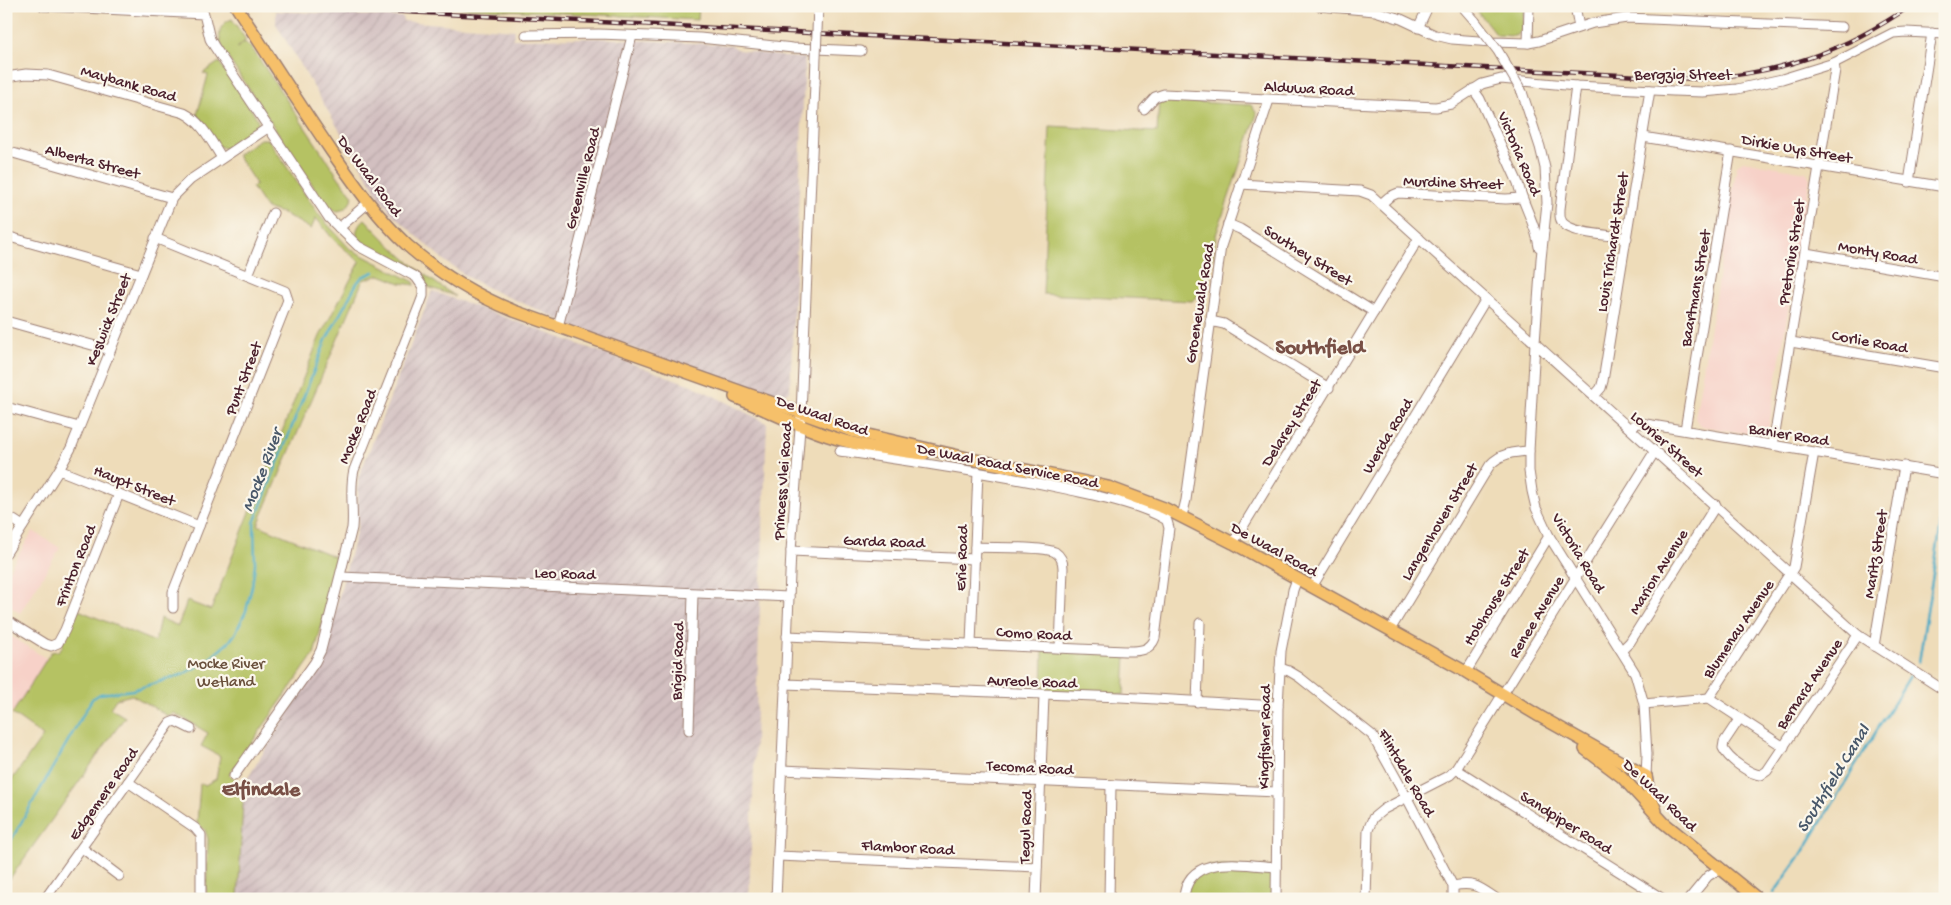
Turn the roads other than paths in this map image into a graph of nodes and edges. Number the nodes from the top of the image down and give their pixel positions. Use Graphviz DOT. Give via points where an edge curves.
graph roads {
  1 [pos="43,6"];
  2 [pos="236,6"];
  3 [pos="818,6"];
  4 [pos="1319,6"];
  5 [pos="1426,6"];
  6 [pos="1462,6"];
  7 [pos="1529,6"];
  8 [pos="1575,6"];
  9 [pos="1580,27"];
  10 [pos="1842,27"];
  11 [pos="1418,28"];
  12 [pos="1932,34"];
  13 [pos="1945,34"];
  14 [pos="526,35"];
  15 [pos="632,36"];
  16 [pos="1528,43"];
  17 [pos="861,51"];
  18 [pos="1834,63"];
  19 [pos="6,77"];
  20 [pos="1576,86"];
  21 [pos="1473,90"];
  22 [pos="1650,90"];
  23 [pos="1269,100"];
  24 [pos="1144,109"];
  25 [pos="269,127"];
  26 [pos="1643,137"];
  27 [pos="6,151"];
  28 [pos="1731,151"];
  29 [pos="222,158"];
  30 [pos="1819,166"];
  31 [pos="1909,182"];
  32 [pos="1240,184"];
  33 [pos="1945,188"];
  34 [pos="172,198"];
  35 [pos="1521,198"];
  36 [pos="368,203"];
  37 [pos="1381,204"];
  38 [pos="273,213"];
  39 [pos="1228,224"];
  40 [pos="338,228"];
  41 [pos="6,236"];
  42 [pos="155,238"];
  43 [pos="1419,238"];
  44 [pos="1627,238"];
  45 [pos="1806,253"];
  46 [pos="1541,259"];
  47 [pos="141,274"];
  48 [pos="248,275"];
  49 [pos="1945,277"];
  50 [pos="1486,299"];
  51 [pos="1374,312"];
  52 [pos="6,321"];
  53 [pos="1210,321"];
  54 [pos="558,327"];
  55 [pos="1791,342"];
  56 [pos="1535,343"];
  57 [pos="110,350"];
  58 [pos="668,367"];
  59 [pos="1945,368"];
  60 [pos="1328,388"];
  61 [pos="1594,396"];
  62 [pos="6,407"];
  63 [pos="801,414"];
  64 [pos="800,426"];
  65 [pos="80,427"];
  66 [pos="1631,429"];
  67 [pos="1685,430"];
  68 [pos="1773,445"];
  69 [pos="840,450"];
  70 [pos="1529,451"];
  71 [pos="1655,451"];
  72 [pos="1814,452"];
  73 [pos="976,460"];
  74 [pos="1904,466"];
  75 [pos="59,470"];
  76 [pos="978,472"];
  77 [pos="1945,474"];
  78 [pos="119,494"];
  79 [pos="1716,505"];
  80 [pos="6,515"];
  81 [pos="1182,516"];
  82 [pos="1167,521"];
  83 [pos="23,526"];
  84 [pos="199,526"];
  85 [pos="1549,536"];
  86 [pos="1233,543"];
  87 [pos="975,547"];
  88 [pos="791,551"];
  89 [pos="6,553"];
  90 [pos="975,559"];
  91 [pos="1791,574"];
  92 [pos="341,577"];
  93 [pos="1576,578"];
  94 [pos="1297,579"];
  95 [pos="1312,587"];
  96 [pos="693,594"];
  97 [pos="789,597"];
  98 [pos="173,608"];
  99 [pos="6,620"];
  100 [pos="1200,623"];
  101 [pos="1390,630"];
  102 [pos="1858,635"];
  103 [pos="787,636"];
  104 [pos="971,644"];
  105 [pos="1874,646"];
  106 [pos="1060,648"];
  107 [pos="1622,650"];
  108 [pos="1280,668"];
  109 [pos="1466,672"];
  110 [pos="785,684"];
  111 [pos="1945,691"];
  112 [pos="1504,695"];
  113 [pos="1044,696"];
  114 [pos="1709,698"];
  115 [pos="1197,702"];
  116 [pos="1644,704"];
  117 [pos="1278,706"];
  118 [pos="1539,716"];
  119 [pos="1740,718"];
  120 [pos="192,729"];
  121 [pos="689,730"];
  122 [pos="1784,747"];
  123 [pos="1456,769"];
  124 [pos="782,770"];
  125 [pos="234,776"];
  126 [pos="1646,776"];
  127 [pos="1040,781"];
  128 [pos="1626,781"];
  129 [pos="128,782"];
  130 [pos="1112,785"];
  131 [pos="1277,792"];
  132 [pos="1407,798"];
  133 [pos="1658,818"];
  134 [pos="82,848"];
  135 [pos="778,856"];
  136 [pos="1037,867"];
  137 [pos="1276,867"];
  138 [pos="1721,868"];
  139 [pos="119,876"];
  140 [pos="1453,886"];
  141 [pos="45,899"];
  142 [pos="201,899"];
  143 [pos="776,899"];
  144 [pos="1036,899"];
  145 [pos="1108,899"];
  146 [pos="1184,899"];
  147 [pos="1276,899"];
  148 [pos="1366,899"];
  149 [pos="1453,899"];
  150 [pos="1497,899"];
  151 [pos="1663,899"];
  152 [pos="1689,899"];
  153 [pos="1758,899"];
  1 -- 25 [label="street, Mocke Road" via="204,14 214,46"];
  2 -- 36 [label="main road, De Waal Road"];
  3 -- 63 [label="street, Princess Vlei Road, bridge"];
  4 -- 11 [label="street" via="1376,11"];
  5 -- 11 [label="street"];
  6 -- 46 [label="street, Victoria Road, bridge" via="1498,50 1522,92 1536,132 1544,168 1547,211"];
  7 -- 16 [label="street"];
  8 -- 9 [label="street"];
  9 -- 10 [label="street" via="1627,18"];
  9 -- 16 [label="street"];
  11 -- 16 [label="street" via="1452,39"];
  12 -- 13 [label="street, Bergzig Street"];
  12 -- 18 [label="street, Bergzig Street" via="1893,33"];
  12 -- 31 [label="street"];
  14 -- 15 [label="street"];
  15 -- 17 [label="street"];
  15 -- 54 [label="street, Greenville Road"];
  18 -- 22 [label="street, Bergzig Street" via="1782,80 1737,89 1703,92"];
  18 -- 30 [label="street, Pretorius Street"];
  19 -- 29 [label="street, Maybank Road" via="48,75 184,113 202,126"];
  20 -- 21 [label="street, Bergzig Street" via="1501,79 1489,81"];
  20 -- 22 [label="street, Bergzig Street"];
  20 -- 44 [label="street" via="1560,209 1562,223 1576,230"];
  21 -- 23 [label="street, Alduwa Road" via="1458,101 1436,107"];
  21 -- 35 [label="street, Victoria Road" via="1518,183"];
  22 -- 26 [label="street, Louis Trichardt Street"];
  23 -- 24 [label="street, Alduwa Road" via="1164,94 1155,97"];
  23 -- 32 [label="street, Groenewald Road"];
  25 -- 29 [label="street, Keswick Street"];
  25 -- 40 [label="street, Mocke Road"];
  26 -- 28 [label="street, Dirkie Uys Street"];
  26 -- 44 [label="street, Louis Trichardt Street"];
  27 -- 34 [label="street, Alberta Street"];
  28 -- 30 [label="street, Dirkie Uys Street"];
  28 -- 67 [label="street, Baartmans Street"];
  29 -- 34 [label="street, Keswick Street" via="190,180"];
  30 -- 31 [label="street, Dirkie Uys Street"];
  30 -- 45 [label="street, Pretorius Street"];
  31 -- 33 [label="street, Dirkie Uys Street"];
  32 -- 37 [label="street" via="1360,191"];
  32 -- 39 [label="street, Groenewald Road"];
  34 -- 42 [label="street, Keswick Street"];
  35 -- 37 [label="street, Murdine Street" via="1398,193"];
  35 -- 46 [label="street, Victoria Road" via="1537,233"];
  36 -- 40 [label="street"];
  36 -- 54 [label="main road, De Waal Road" via="408,245 455,282 501,306"];
  37 -- 43 [label="street, Lourier Street"];
  38 -- 48 [label="street"];
  39 -- 51 [label="street, Southey Street"];
  39 -- 53 [label="street, Groenewald Road" via="1221,246"];
  40 -- 92 [label="street, Mocke Road" via="358,246 416,277 424,292 354,470 353,523"];
  41 -- 47 [label="street"];
  42 -- 47 [label="street, Keswick Street"];
  42 -- 48 [label="street, Punt Street"];
  43 -- 50 [label="street, Lourier Street"];
  43 -- 51 [label="street, Delarey Street"];
  44 -- 61 [label="street, Louis Trichardt Street" via="1603,381"];
  45 -- 49 [label="street, Monty Road"];
  45 -- 55 [label="street, Pretorius Street"];
  46 -- 56 [label="street, Victoria Road"];
  47 -- 57 [label="street, Keswick Street"];
  48 -- 84 [label="street, Punt Street" via="285,291 288,300"];
  50 -- 56 [label="street, Lourier Street"];
  50 -- 95 [label="street, Werda Road"];
  51 -- 60 [label="street, Delarey Street"];
  52 -- 57 [label="street"];
  53 -- 60 [label="street" via="1224,324"];
  53 -- 81 [label="street, Groenewald Road"];
  54 -- 58 [label="main road, De Waal Road"];
  55 -- 59 [label="street, Corlie Road"];
  55 -- 68 [label="street, Pretorius Street"];
  56 -- 61 [label="street, Lourier Street"];
  56 -- 70 [label="street, Victoria Road"];
  57 -- 65 [label="street, Keswick Street"];
  58 -- 63 [label="main road, De Waal Road"];
  58 -- 64 [label="main road, De Waal Road"];
  60 -- 86 [label="street, Delarey Street"];
  61 -- 66 [label="street, Lourier Street"];
  62 -- 65 [label="street"];
  63 -- 64 [label="street, Princess Vlei Road"];
  63 -- 73 [label="main road, De Waal Road" via="855,432"];
  64 -- 73 [label="main road, De Waal Road" via="869,447"];
  64 -- 88 [label="street, Princess Vlei Road"];
  65 -- 75 [label="street, Keswick Street"];
  66 -- 67 [label="street, Banier Road" via="1640,423"];
  66 -- 71 [label="street, Lourier Street"];
  67 -- 68 [label="street, Banier Road"];
  68 -- 72 [label="street, Banier Road"];
  69 -- 76 [label="street, De Waal Road Service Road"];
  70 -- 85 [label="street, Victoria Road" via="1532,491"];
  70 -- 101 [label="street, Langenhoven Street" via="1507,453 1490,465"];
  71 -- 79 [label="street, Lourier Street"];
  71 -- 93 [label="street, Renee Avenue"];
  72 -- 74 [label="street, Banier Road"];
  72 -- 91 [label="street, Blumenau Avenue" via="1796,562"];
  73 -- 81 [label="main road, De Waal Road" via="1108,487"];
  74 -- 77 [label="street, Banier Road"];
  74 -- 105 [label="street, Maritz Street"];
  75 -- 78 [label="street, Haupt Street"];
  75 -- 83 [label="street, Keswick Street"];
  76 -- 82 [label="street, De Waal Road Service Road" via="1103,497"];
  76 -- 87 [label="street, Erie Road"];
  78 -- 84 [label="street, Haupt Street"];
  78 -- 99 [label="street, Frinton Road" via="61,638 54,645 45,644"];
  79 -- 91 [label="street, Lourier Street"];
  79 -- 107 [label="street, Marion Avenue"];
  80 -- 83 [label="street"];
  81 -- 86 [label="main road, De Waal Road"];
  82 -- 106 [label="street, Como Road" via="1167,547 1150,648 1139,651"];
  83 -- 89 [label="street, Keswick Street"];
  84 -- 98 [label="street, Punt Street" via="174,592"];
  85 -- 93 [label="street, Victoria Road"];
  85 -- 109 [label="street, Hobhouse Street"];
  86 -- 94 [label="main road, De Waal Road"];
  87 -- 90 [label="street, Erie Road"];
  87 -- 106 [label="street" via="1048,550 1060,556 1063,562"];
  88 -- 90 [label="street, Garda Road"];
  88 -- 97 [label="street, Princess Vlei Road"];
  90 -- 104 [label="street, Erie Road"];
  91 -- 102 [label="street, Lourier Street"];
  91 -- 114 [label="street, Blumenau Avenue"];
  92 -- 96 [label="street, Leo Road"];
  92 -- 125 [label="street, Mocke Road" via="318,657"];
  93 -- 107 [label="street, Victoria Road"];
  93 -- 112 [label="street, Renee Avenue"];
  94 -- 95 [label="main road, De Waal Road"];
  94 -- 108 [label="street, Kingfisher Road" via="1292,590"];
  95 -- 101 [label="main road, De Waal Road"];
  96 -- 97 [label="street, Leo Road"];
  96 -- 121 [label="street, Brigid Road"];
  97 -- 103 [label="street, Princess Vlei Road"];
  100 -- 115 [label="street"];
  101 -- 109 [label="main road, De Waal Road"];
  102 -- 105 [label="street, Lourier Street"];
  102 -- 122 [label="street, Bernard Avenue"];
  103 -- 104 [label="street, Como Road"];
  103 -- 110 [label="street, Princess Vlei Road"];
  104 -- 106 [label="street, Como Road"];
  105 -- 111 [label="street, Lourier Street"];
  107 -- 116 [label="street, Victoria Road" via="1635,673"];
  108 -- 117 [label="street, Kingfisher Road"];
  108 -- 132 [label="street, Flintdale Road" via="1299,677 1372,735"];
  109 -- 112 [label="main road, De Waal Road"];
  110 -- 113 [label="street, Aureole Road"];
  110 -- 124 [label="street, Princess Vlei Road"];
  112 -- 118 [label="main road, De Waal Road"];
  112 -- 123 [label="street, Renee Avenue"];
  113 -- 115 [label="street, Aureole Road"];
  113 -- 127 [label="street, Tegul Road"];
  114 -- 116 [label="street"];
  114 -- 119 [label="street"];
  115 -- 117 [label="street, Aureole Road"];
  116 -- 126 [label="street, Victoria Road"];
  117 -- 131 [label="street, Kingfisher Road"];
  118 -- 126 [label="main road, De Waal Road"];
  118 -- 128 [label="main road, De Waal Road"];
  119 -- 122 [label="street"];
  119 -- 122 [label="street, Bernard Avenue" via="1723,748 1727,755 1754,773 1761,775 1767,771"];
  120 -- 129 [label="street, Edgemere Road" via="181,722 172,722"];
  123 -- 132 [label="street"];
  123 -- 151 [label="street, Sandpiper Road"];
  124 -- 127 [label="street, Tecoma Road"];
  124 -- 135 [label="street, Princess Vlei Road"];
  126 -- 128 [label="main road"];
  126 -- 133 [label="main road, Victoria Road"];
  127 -- 130 [label="street, Tecoma Road"];
  127 -- 136 [label="street, Tegul Road"];
  128 -- 133 [label="main road, De Waal Road"];
  129 -- 134 [label="street, Edgemere Road"];
  129 -- 142 [label="street" via="201,835"];
  130 -- 131 [label="street, Tecoma Road"];
  130 -- 145 [label="street"];
  131 -- 137 [label="street, Kingfisher Road"];
  132 -- 140 [label="street, Flintdale Road"];
  132 -- 148 [label="street" via="1373,818 1368,830"];
  133 -- 138 [label="main road, De Waal Road"];
  134 -- 139 [label="street"];
  134 -- 141 [label="street, Edgemere Road"];
  135 -- 136 [label="street, Flambor Road"];
  135 -- 143 [label="street, Princess Vlei Road"];
  136 -- 144 [label="street, Tegul Road"];
  137 -- 146 [label="street" via="1207,866 1190,881"];
  137 -- 147 [label="street, Kingfisher Road"];
  138 -- 152 [label="street" via="1708,876"];
  138 -- 153 [label="main road, De Waal Road"];
  140 -- 149 [label="street, Flintdale Road"];
  140 -- 150 [label="street" via="1475,885"];
}
